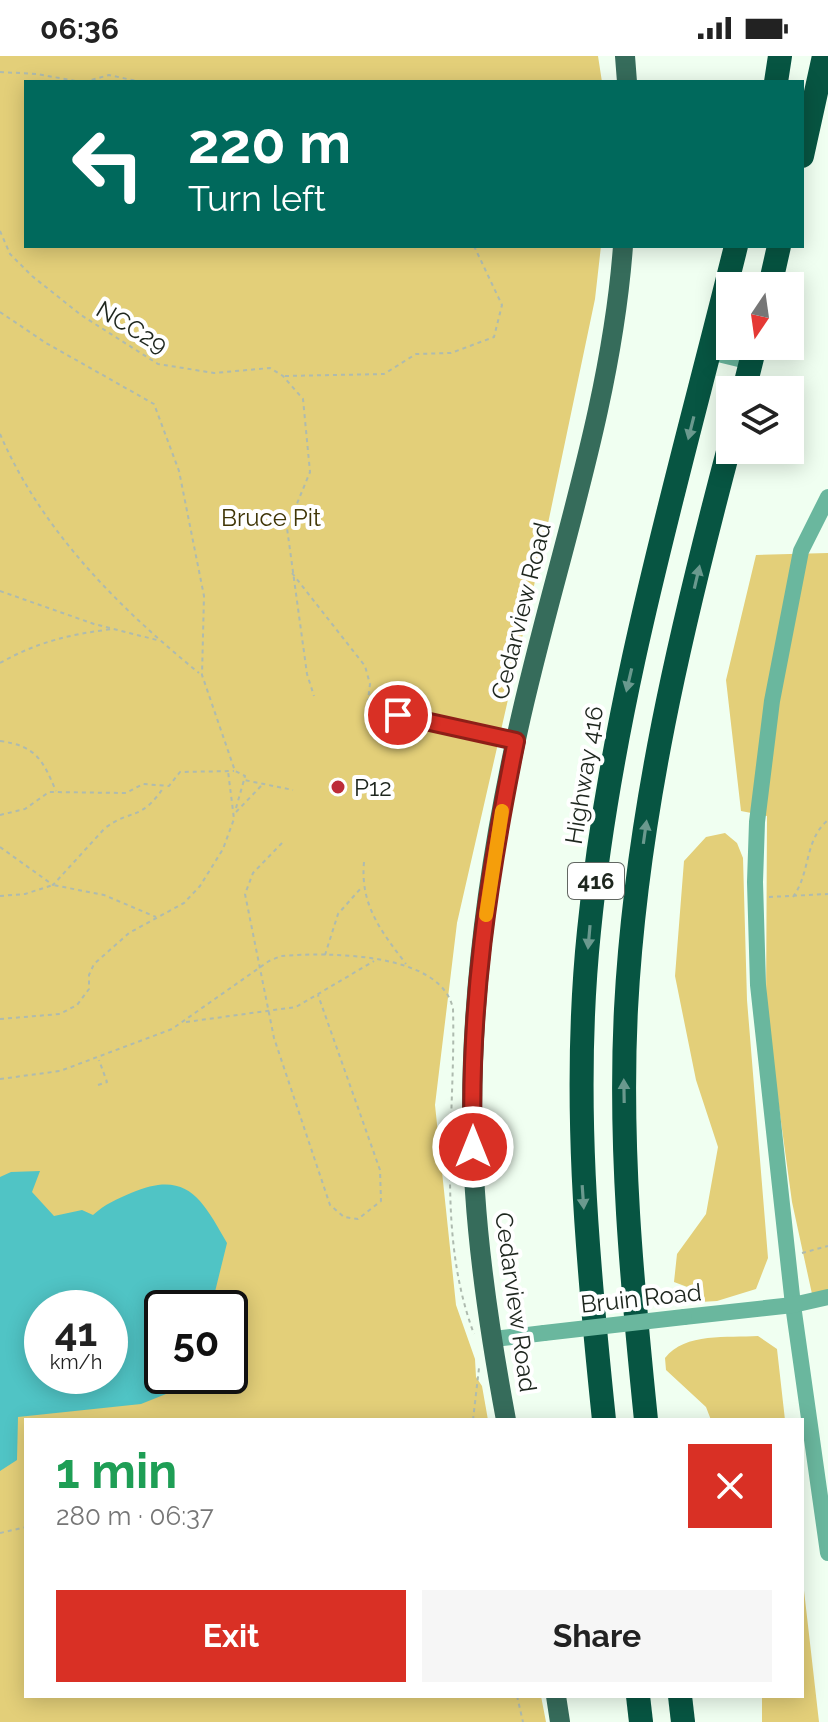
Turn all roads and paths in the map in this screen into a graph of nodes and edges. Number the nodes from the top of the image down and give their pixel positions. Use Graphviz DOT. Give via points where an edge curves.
graph roads {
  1 [pos="625,56"];
  2 [pos="780,56"];
  3 [pos="824,56"];
  4 [pos="0,72"];
  5 [pos="72,80"];
  6 [pos="90,80"];
  7 [pos="132,80"];
  8 [pos="627,80"];
  9 [pos="776,80"];
  10 [pos="804,147"];
  11 [pos="0,231"];
  12 [pos="475,248"];
  13 [pos="623,248"];
  14 [pos="736,248"];
  15 [pos="779,248"];
  16 [pos="773,272"];
  17 [pos="0,312"];
  18 [pos="710,352"];
  19 [pos="716,352"];
  20 [pos="283,376"];
  21 [pos="0,434"];
  22 [pos="725,464"];
  23 [pos="828,497"];
  24 [pos="291,572"];
  25 [pos="0,591"];
  26 [pos="114,629"];
  27 [pos="158,640"];
  28 [pos="0,663"];
  29 [pos="202,675"];
  30 [pos="314,696"];
  31 [pos="367,708"];
  32 [pos="398,715"];
  33 [pos="0,741"];
  34 [pos="516,741"];
  35 [pos="228,771"];
  36 [pos="235,771"];
  37 [pos="244,780"];
  38 [pos="263,784"];
  39 [pos="164,787"];
  40 [pos="293,790"];
  41 [pos="56,791"];
  42 [pos="235,811"];
  43 [pos="0,815"];
  44 [pos="828,820"];
  45 [pos="282,843"];
  46 [pos="0,847"];
  47 [pos="364,862"];
  48 [pos="53,885"];
  49 [pos="361,887"];
  50 [pos="828,894"];
  51 [pos="0,896"];
  52 [pos="756,897"];
  53 [pos="793,897"];
  54 [pos="157,918"];
  55 [pos="324,956"];
  56 [pos="375,960"];
  57 [pos="406,965"];
  58 [pos="259,967"];
  59 [pos="318,995"];
  60 [pos="268,1014"];
  61 [pos="0,1019"];
  62 [pos="185,1022"];
  63 [pos="98,1059"];
  64 [pos="0,1079"];
  65 [pos="98,1085"];
  66 [pos="828,1246"];
  67 [pos="788,1257"];
  68 [pos="828,1297"];
  69 [pos="793,1305"];
  70 [pos="485,1342"];
  71 [pos="479,1367"];
  72 [pos="473,1418"];
  73 [pos="505,1418"];
  74 [pos="604,1418"];
  75 [pos="646,1418"];
  76 [pos="24,1527"];
  77 [pos="0,1533"];
  78 [pos="828,1553"];
  79 [pos="517,1698"];
  80 [pos="556,1698"];
  81 [pos="638,1698"];
  82 [pos="680,1698"];
  83 [pos="523,1722"];
  84 [pos="560,1722"];
  85 [pos="641,1722"];
  86 [pos="683,1722"];
  1 -- 8 [label="main road"];
  2 -- 9 [label="highway"];
  3 -- 10 [label="highway"];
  4 -- 5 [label="path"];
  6 -- 7 [label="path" via="109,75"];
  11 -- 20 [label="path, NCC29" via="10,254 32,276 158,364 214,373 270,368"];
  12 -- 20 [label="path, NCC29" via="502,305 494,337 451,353 416,354 384,374"];
  13 -- 34 [label="main road, Cedarview Road" via="608,354"];
  14 -- 18 [label="highway, Highway 416 / 416"];
  15 -- 16 [label="highway"];
  17 -- 29 [label="path" via="154,404 179,471 204,596"];
  18 -- 19 [label="street"];
  18 -- 74 [label="highway, Highway 416 / 416, one-way" via="617,732 589,932 582,1185"];
  20 -- 24 [label="path" via="303,399 310,472 287,528"];
  21 -- 27 [label="path" via="30,492 87,567"];
  75 -- 22 [label="highway, 416, one-way" via="628,1255 624,1079 632,937 656,758"];
  23 -- 52 [label="street" via="801,551 772,701 757,822"];
  24 -- 30 [label="path"];
  24 -- 31 [label="path" via="365,666 370,684"];
  25 -- 26 [label="path"];
  26 -- 27 [label="path"];
  26 -- 28 [label="path" via="31,645"];
  27 -- 29 [label="path"];
  29 -- 36 [label="path"];
  32 -- 34 [label="street"];
  33 -- 41 [label="path" via="44,761"];
  34 -- 70 [label="main road, Cedarview Road" via="491,871 474,1055 474,1191"];
  35 -- 36 [label="path"];
  35 -- 39 [label="path" via="180,772"];
  35 -- 42 [label="path"];
  36 -- 37 [label="path"];
  37 -- 38 [label="path"];
  37 -- 42 [label="path"];
  38 -- 40 [label="path"];
  38 -- 42 [label="path"];
  39 -- 41 [label="path" via="143,784 126,793"];
  39 -- 48 [label="path" via="141,813 114,820"];
  41 -- 43 [label="path" via="41,795 25,809"];
  42 -- 54 [label="path" via="223,849 200,886 184,903"];
  44 -- 53 [label="path" via="815,831"];
  45 -- 58 [label="path" via="253,873 245,894"];
  46 -- 48 [label="path"];
  47 -- 49 [label="path"];
  48 -- 51 [label="path"];
  48 -- 54 [label="path" via="104,895"];
  49 -- 55 [label="path" via="338,914"];
  49 -- 57 [label="path" via="371,913"];
  50 -- 53 [label="path"];
  52 -- 53 [label="path"];
  52 -- 67 [label="street" via="758,985"];
  54 -- 61 [label="path" via="129,933 94,964 89,989 77,1005 60,1014"];
  55 -- 56 [label="path"];
  55 -- 58 [label="path" via="281,956"];
  56 -- 57 [label="path"];
  56 -- 59 [label="path"];
  57 -- 70 [label="path" via="438,981 451,998 449,1174 461,1300"];
  58 -- 60 [label="path"];
  58 -- 62 [label="path"];
  59 -- 60 [label="path"];
  59 -- 60 [label="path" via="380,1170 381,1201 358,1219 337,1214 330,1205"];
  60 -- 62 [label="path"];
  62 -- 63 [label="path"];
  63 -- 64 [label="path" via="60,1071"];
  63 -- 65 [label="path" via="107,1082"];
  66 -- 67 [label="path"];
  67 -- 69 [label="street"];
  68 -- 69 [label="street, Bruin Road"];
  69 -- 70 [label="street, Bruin Road, bridge"];
  69 -- 78 [label="street"];
  70 -- 73 [label="main road, Cedarview Road"];
  71 -- 72 [label="path"];
  76 -- 77 [label="path"];
  79 -- 83 [label="path"];
  80 -- 84 [label="main road"];
  81 -- 85 [label="highway"];
  82 -- 86 [label="highway"];
}
